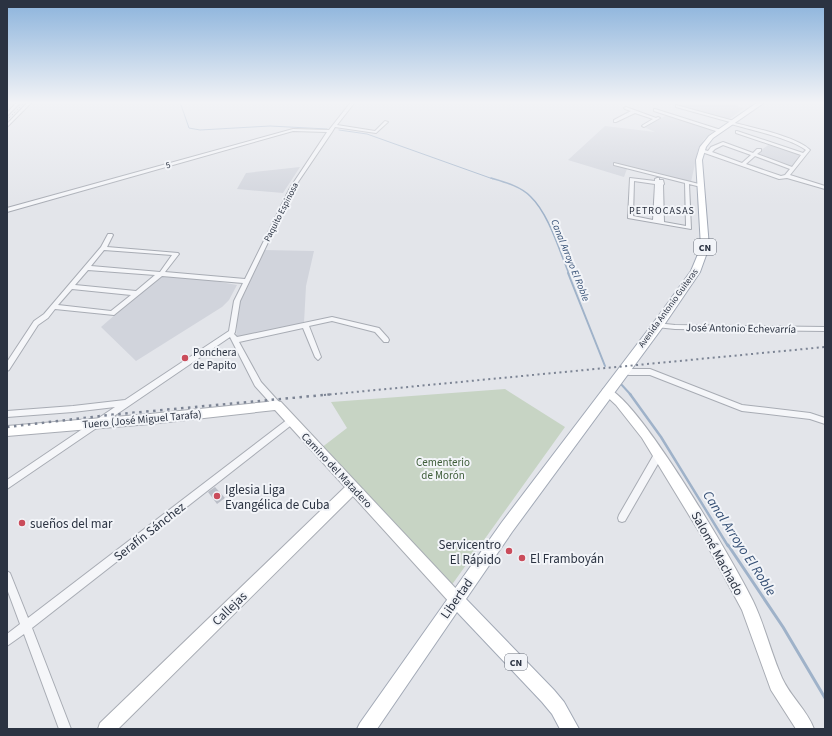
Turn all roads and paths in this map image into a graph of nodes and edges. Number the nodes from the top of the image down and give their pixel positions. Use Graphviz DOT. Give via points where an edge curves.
graph roads {
  1 [pos="270,136"];
  2 [pos="326,136"];
  3 [pos="713,136"];
  4 [pos="721,136"];
  5 [pos="750,136"];
  6 [pos="773,136"];
  7 [pos="774,136"];
  8 [pos="768,142"];
  9 [pos="723,143"];
  10 [pos="701,150"];
  11 [pos="759,150"];
  12 [pos="710,152"];
  13 [pos="806,152"];
  14 [pos="754,155"];
  15 [pos="616,164"];
  16 [pos="743,164"];
  17 [pos="792,168"];
  18 [pos="659,175"];
  19 [pos="787,176"];
  20 [pos="687,182"];
  21 [pos="659,184"];
  22 [pos="701,186"];
  23 [pos="825,188"];
  24 [pos="7,210"];
  25 [pos="659,222"];
  26 [pos="110,235"];
  27 [pos="104,248"];
  28 [pos="87,268"];
  29 [pos="162,273"];
  30 [pos="247,281"];
  31 [pos="70,287"];
  32 [pos="136,293"];
  33 [pos="54,307"];
  34 [pos="658,324"];
  35 [pos="305,325"];
  36 [pos="825,329"];
  37 [pos="232,332"];
  38 [pos="235,340"];
  39 [pos="386,340"];
  40 [pos="318,357"];
  41 [pos="7,368"];
  42 [pos="622,370"];
  43 [pos="607,392"];
  44 [pos="126,403"];
  45 [pos="277,405"];
  46 [pos="7,414"];
  47 [pos="291,421"];
  48 [pos="825,421"];
  49 [pos="98,422"];
  50 [pos="7,431"];
  51 [pos="661,457"];
  52 [pos="7,485"];
  53 [pos="353,487"];
  54 [pos="622,518"];
  55 [pos="7,576"];
  56 [pos="456,599"];
  57 [pos="25,627"];
  58 [pos="7,641"];
  59 [pos="65,729"];
  60 [pos="106,729"];
  61 [pos="366,729"];
  62 [pos="570,729"];
  63 [pos="806,729"];
  1 -- 24 [label="street, 5"];
  2 -- 30 [label="street, Paquito Espinosa" via="292,188"];
  3 -- 10 [label="main road"];
  4 -- 9 [label="street"];
  5 -- 8 [label="street"];
  6 -- 8 [label="street"];
  7 -- 13 [label="street" via="802,146"];
  8 -- 13 [label="street"];
  9 -- 12 [label="street"];
  9 -- 14 [label="street"];
  10 -- 12 [label="street"];
  10 -- 22 [label="main road, Avenida Antonio Guiteras / CN"];
  11 -- 14 [label="street"];
  12 -- 16 [label="street"];
  13 -- 17 [label="street"];
  14 -- 16 [label="street"];
  14 -- 17 [label="street"];
  15 -- 18 [label="street"];
  16 -- 19 [label="street" via="781,178"];
  17 -- 19 [label="street"];
  18 -- 20 [label="street"];
  18 -- 21 [label="street"];
  19 -- 23 [label="street"];
  20 -- 22 [label="street"];
  20 -- 25 [label="street" via="689,228"];
  21 -- 25 [label="street"];
  21 -- 25 [label="street" via="632,179 630,217"];
  22 -- 34 [label="main road, Avenida Antonio Guiteras / CN" via="705,247 695,272"];
  26 -- 27 [label="street"];
  27 -- 28 [label="street"];
  27 -- 29 [label="street" via="176,254"];
  28 -- 29 [label="street"];
  28 -- 31 [label="street"];
  29 -- 30 [label="street"];
  29 -- 32 [label="street"];
  30 -- 37 [label="street, Paquito Espinosa" via="235,309"];
  31 -- 32 [label="street"];
  31 -- 33 [label="street"];
  32 -- 33 [label="street" via="112,313"];
  33 -- 41 [label="street" via="36,322"];
  34 -- 36 [label="street, José Antonio Echevarría" via="675,327"];
  34 -- 42 [label="main road, Avenida Antonio Guiteras / CN"];
  35 -- 38 [label="street"];
  35 -- 39 [label="street" via="332,319 377,330"];
  35 -- 40 [label="street"];
  37 -- 38 [label="street, Camino del Matadero"];
  37 -- 44 [label="street"];
  38 -- 45 [label="street, Camino del Matadero" via="258,384"];
  42 -- 43 [label="main road, Avenida Antonio Guiteras / CN"];
  42 -- 48 [label="street" via="650,372 742,408 810,416"];
  43 -- 51 [label="main road, Salomé Machado" via="635,419"];
  43 -- 56 [label="main road, Libertad / CN"];
  44 -- 46 [label="street"];
  44 -- 49 [label="street"];
  45 -- 47 [label="main road, Camino del Matadero"];
  45 -- 49 [label="main road, Tuero (José Miguel Tarafa)"];
  47 -- 53 [label="main road, Camino del Matadero"];
  47 -- 57 [label="street, Serafín Sánchez"];
  49 -- 50 [label="main road, Tuero (José Miguel Tarafa)"];
  49 -- 52 [label="street"];
  51 -- 54 [label="street" via="656,459"];
  51 -- 63 [label="main road, Salomé Machado" via="711,538 748,606 777,684"];
  53 -- 56 [label="main road, Camino del Matadero"];
  53 -- 60 [label="main road, Callejas"];
  55 -- 57 [label="street"];
  56 -- 61 [label="main road, Libertad / CN"];
  56 -- 62 [label="main road, CN" via="548,696"];
  57 -- 58 [label="street, Serafín Sánchez"];
  57 -- 59 [label="street"];
}
